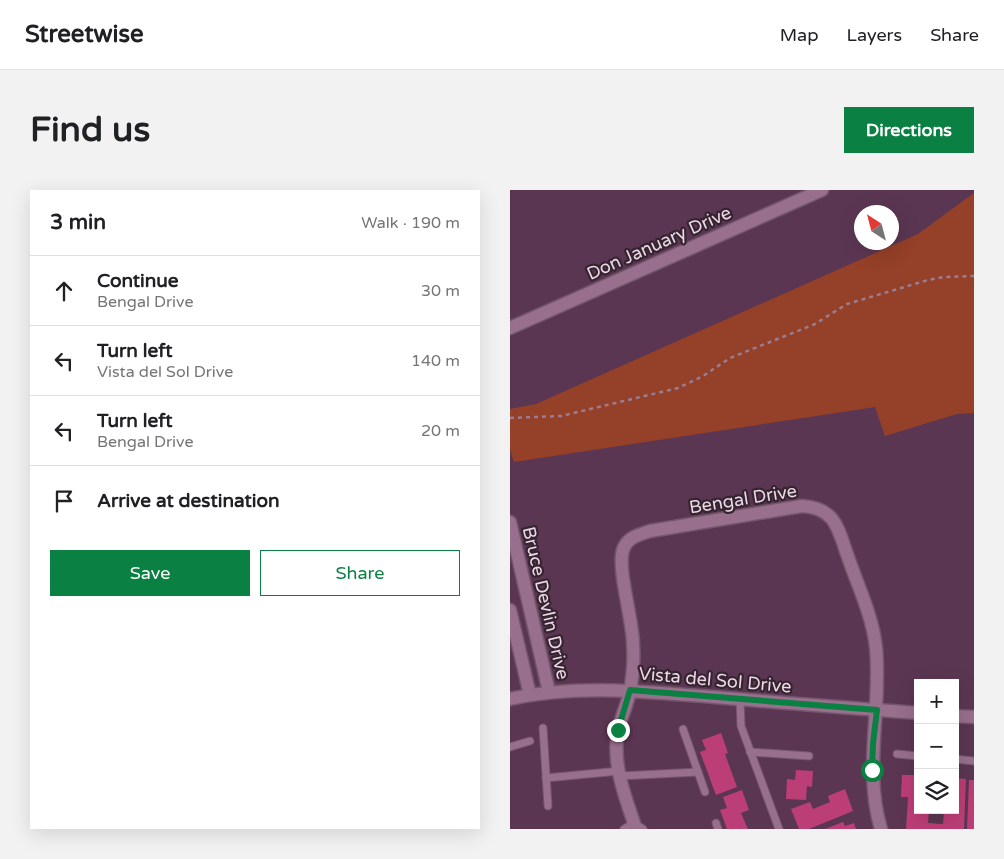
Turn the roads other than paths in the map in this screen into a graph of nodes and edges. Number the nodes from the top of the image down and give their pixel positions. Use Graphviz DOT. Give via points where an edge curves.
graph roads {
  1 [pos="822,190"];
  2 [pos="510,328"];
  3 [pos="510,522"];
  4 [pos="510,610"];
  5 [pos="630,690"];
  6 [pos="549,692"];
  7 [pos="530,695"];
  8 [pos="510,699"];
  9 [pos="740,699"];
  10 [pos="877,710"];
  11 [pos="914,713"];
  12 [pos="959,716"];
  13 [pos="974,717"];
  14 [pos="543,728"];
  15 [pos="683,729"];
  16 [pos="530,741"];
  17 [pos="510,747"];
  18 [pos="750,752"];
  19 [pos="897,754"];
  20 [pos="809,756"];
  21 [pos="914,756"];
  22 [pos="959,759"];
  23 [pos="974,761"];
  24 [pos="698,772"];
  25 [pos="619,773"];
  26 [pos="546,778"];
  27 [pos="704,792"];
  28 [pos="548,806"];
  29 [pos="634,827"];
  30 [pos="779,829"];
  31 [pos="881,829"];
  1 -- 2 [label="street, Don January Drive"];
  3 -- 6 [label="street, Bruce Devlin Drive"];
  4 -- 7 [label="street, Bruce Devlin Drive"];
  5 -- 6 [label="street, Vista del Sol Drive"];
  5 -- 9 [label="street, Vista del Sol Drive"];
  5 -- 10 [label="street, Bengal Drive" via="634,643 622,567 623,550 628,540 650,531 813,506 828,513 834,522 865,606 876,647"];
  5 -- 25 [label="street, Bengal Drive" via="618,730"];
  6 -- 7 [label="street, Vista del Sol Drive"];
  7 -- 8 [label="street, Vista del Sol Drive"];
  9 -- 10 [label="street, Vista del Sol Drive"];
  9 -- 18 [label="lane" via="741,726"];
  10 -- 11 [label="street, Vista del Sol Drive"];
  10 -- 31 [label="street, Bengal Drive" via="872,770"];
  12 -- 13 [label="street"];
  14 -- 26 [label="lane"];
  15 -- 24 [label="lane"];
  16 -- 17 [label="lane"];
  18 -- 20 [label="lane"];
  18 -- 30 [label="lane"];
  19 -- 21 [label="lane"];
  22 -- 23 [label="lane"];
  24 -- 25 [label="lane"];
  24 -- 27 [label="lane"];
  25 -- 26 [label="lane"];
  25 -- 29 [label="street, Bengal Drive"];
  26 -- 28 [label="lane"];
}
